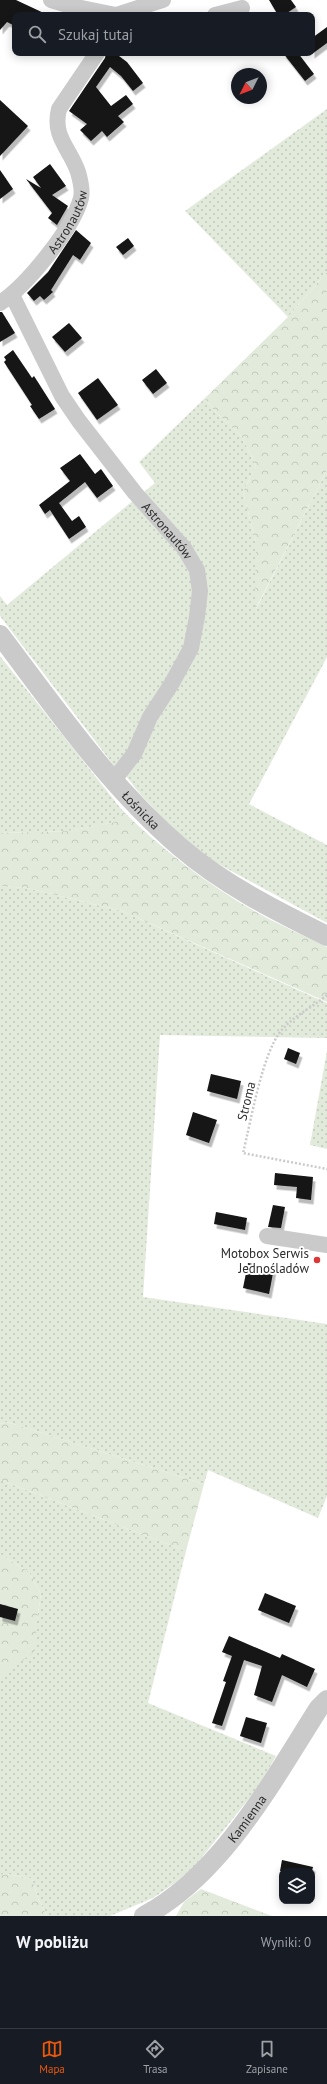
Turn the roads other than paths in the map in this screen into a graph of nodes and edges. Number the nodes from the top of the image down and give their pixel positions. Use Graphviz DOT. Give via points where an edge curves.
graph roads {
  1 [pos="51,0"];
  2 [pos="163,0"];
  3 [pos="242,8"];
  4 [pos="101,12"];
  5 [pos="125,12"];
  6 [pos="227,12"];
  7 [pos="95,56"];
  8 [pos="6,299"];
  9 [pos="0,635"];
  10 [pos="112,781"];
  11 [pos="327,936"];
  12 [pos="267,1236"];
  13 [pos="327,1245"];
  14 [pos="327,1700"];
  15 [pos="144,1916"];
  1 -- 4 [label="street"];
  2 -- 5 [label="street"];
  3 -- 6 [label="street"];
  7 -- 8 [label="street, Astronautów" via="57,116 60,138 81,183 82,196 78,207 43,260"];
  8 -- 10 [label="street, Astronautów" via="79,422 135,493 184,548 197,570 200,591 191,648 172,684 150,717 134,754"];
  9 -- 10 [label="street, Łośnicka"];
  10 -- 11 [label="street, Łośnicka" via="181,848 223,879 286,916"];
  12 -- 13 [label="street"];
  14 -- 15 [label="street, Kamienna" via="319,1708 225,1848 189,1885"];
}
